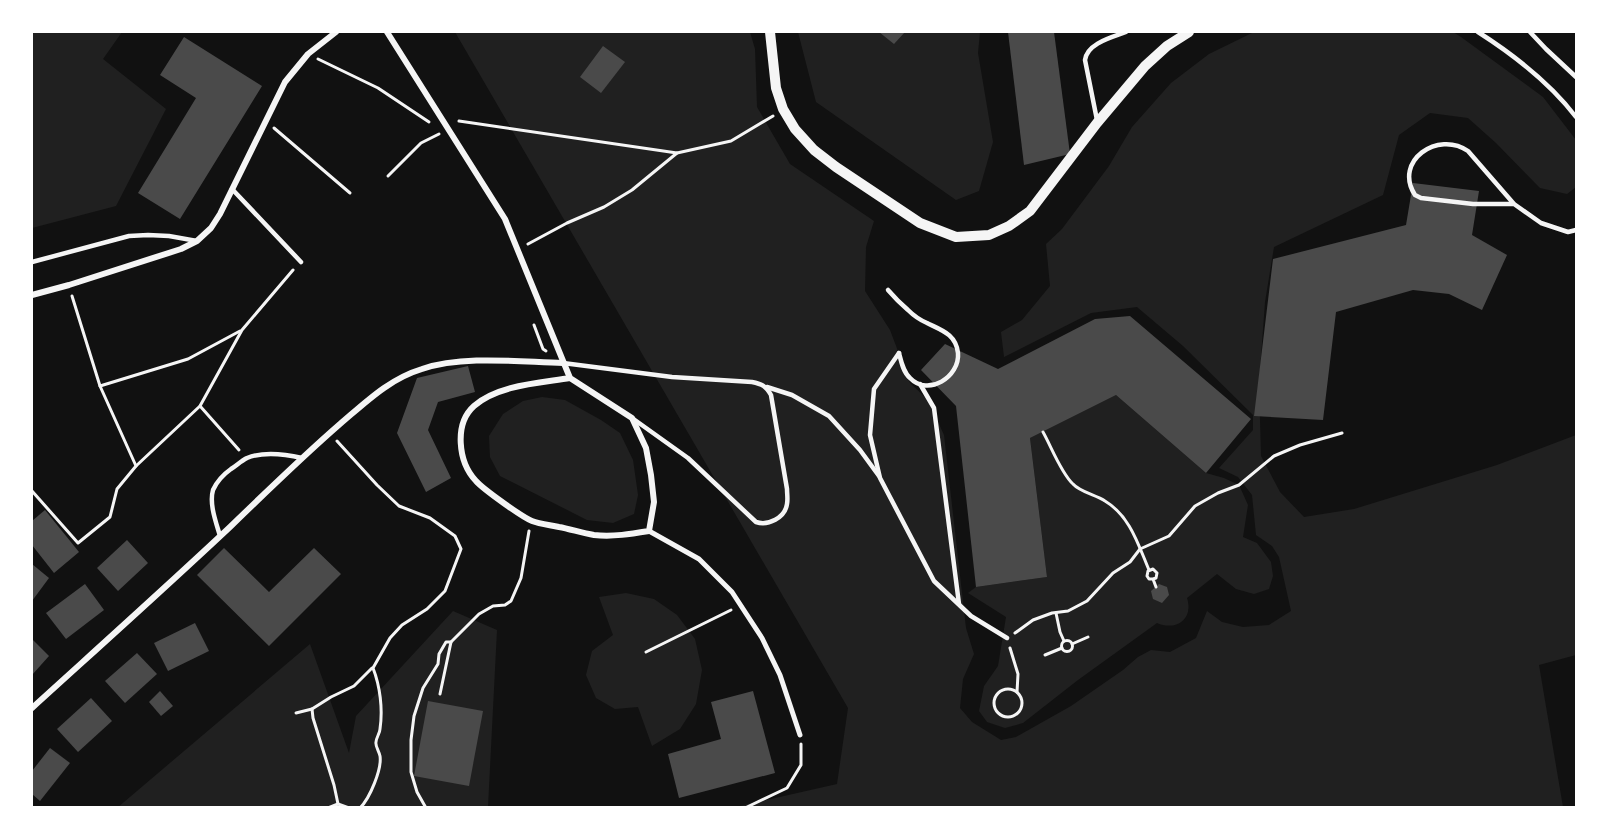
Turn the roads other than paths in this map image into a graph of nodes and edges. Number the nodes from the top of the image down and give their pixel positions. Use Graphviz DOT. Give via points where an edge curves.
graph roads {
  1 [pos="336,32"];
  2 [pos="387,32"];
  3 [pos="770,32"];
  4 [pos="1126,32"];
  5 [pos="1186,32"];
  6 [pos="1478,32"];
  7 [pos="1530,32"];
  8 [pos="1576,77"];
  9 [pos="1576,117"];
  10 [pos="1097,123"];
  11 [pos="232,189"];
  12 [pos="1514,204"];
  13 [pos="1576,230"];
  14 [pos="197,241"];
  15 [pos="32,262"];
  16 [pos="301,262"];
  17 [pos="888,290"];
  18 [pos="32,295"];
  19 [pos="563,363"];
  20 [pos="570,378"];
  21 [pos="920,384"];
  22 [pos="767,387"];
  23 [pos="633,418"];
  24 [pos="302,458"];
  25 [pos="880,478"];
  26 [pos="649,531"];
  27 [pos="220,536"];
  28 [pos="959,605"];
  29 [pos="1007,639"];
  30 [pos="32,708"];
  31 [pos="800,735"];
  1 -- 11 [label="street" via="308,54 285,82"];
  2 -- 19 [label="street" via="505,219"];
  3 -- 10 [label="street" via="776,88 783,110 814,150 920,224 956,237 989,235 1030,211"];
  4 -- 10 [label="lane" via="1086,54"];
  5 -- 10 [label="street" via="1145,66"];
  6 -- 9 [label="lane" via="1536,74"];
  7 -- 8 [label="lane"];
  11 -- 14 [label="street" via="211,228"];
  11 -- 16 [label="lane"];
  12 -- 12 [label="lane" via="1461,146 1446,143 1429,148 1413,162 1409,172 1415,195 1421,198"];
  12 -- 13 [label="lane" via="1541,223 1568,232"];
  14 -- 15 [label="lane" via="129,236"];
  14 -- 18 [label="street" via="164,255"];
  17 -- 21 [label="lane" via="925,322 944,330 956,344 957,362 948,378 941,383"];
  19 -- 20 [label="street"];
  19 -- 22 [label="lane" via="672,377 752,382"];
  19 -- 24 [label="street" via="481,361 423,368 380,390"];
  20 -- 23 [label="street"];
  20 -- 26 [label="street" via="504,391 473,407 461,435 465,463 475,481 531,520 595,535"];
  21 -- 25 [label="lane" via="908,376 899,353 874,389 870,435"];
  21 -- 28 [label="lane" via="934,408"];
  22 -- 23 [label="lane" via="787,489 784,511 770,523 756,522 688,458"];
  22 -- 25 [label="lane" via="792,395 829,416"];
  23 -- 26 [label="street" via="646,448 651,475 654,502"];
  24 -- 27 [label="street"];
  24 -- 27 [label="lane" via="271,453 246,458 224,474 213,491"];
  25 -- 28 [label="lane" via="934,581"];
  26 -- 31 [label="street" via="699,559 732,592 780,675"];
  27 -- 30 [label="street"];
  28 -- 29 [label="lane"];
}
